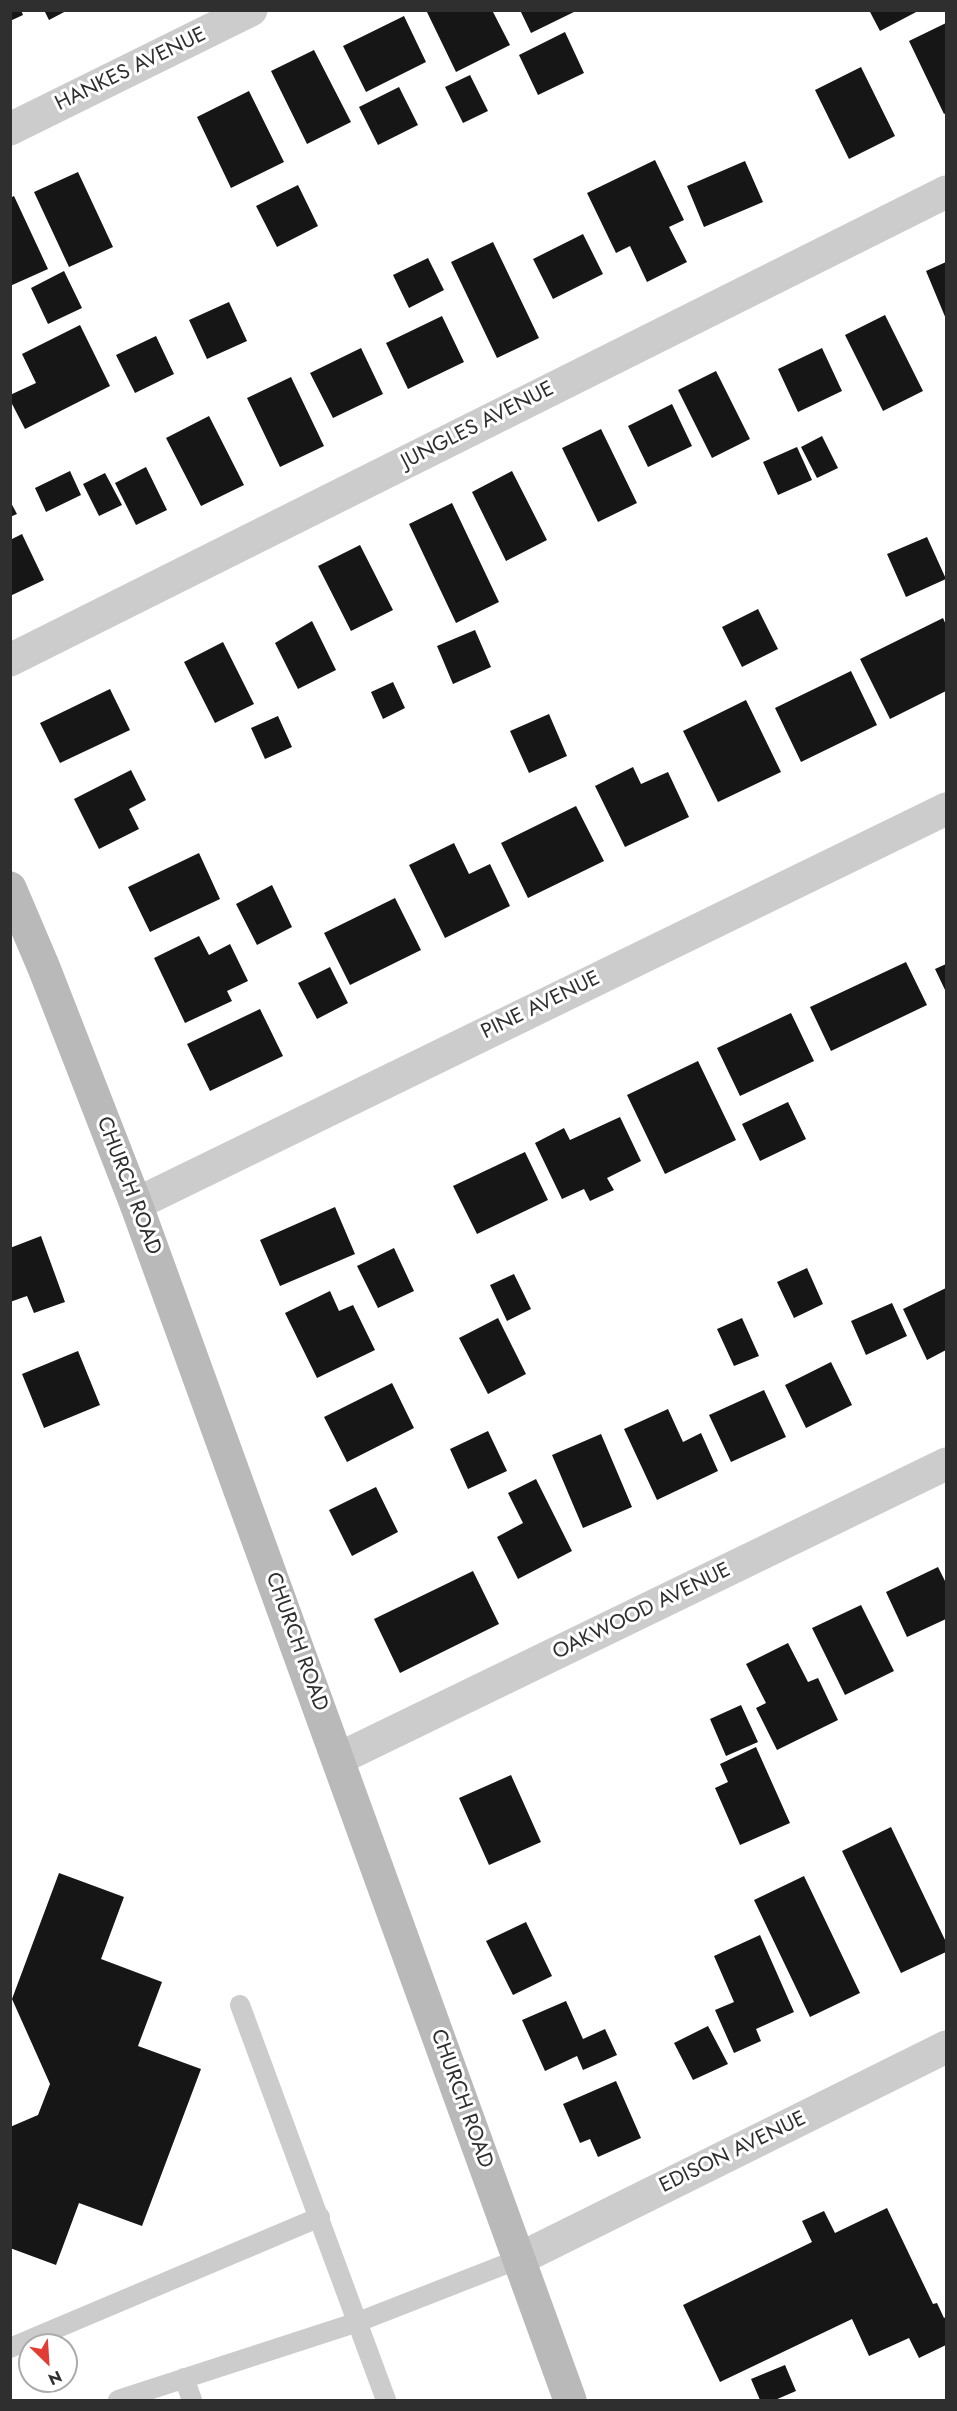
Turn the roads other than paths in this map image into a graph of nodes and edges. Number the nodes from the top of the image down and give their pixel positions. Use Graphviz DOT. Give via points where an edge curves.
graph roads {
  1 [pos="251,10"];
  2 [pos="10,129"];
  3 [pos="946,192"];
  4 [pos="10,660"];
  5 [pos="946,809"];
  6 [pos="10,888"];
  7 [pos="136,1204"];
  8 [pos="946,1464"];
  9 [pos="338,1760"];
  10 [pos="240,2004"];
  11 [pos="946,2047"];
  12 [pos="320,2217"];
  13 [pos="519,2259"];
  14 [pos="358,2322"];
  15 [pos="10,2348"];
  16 [pos="184,2378"];
  17 [pos="118,2400"];
  18 [pos="192,2400"];
  19 [pos="386,2400"];
  20 [pos="570,2400"];
  1 -- 2 [label="street, HANKES AVENUE"];
  3 -- 4 [label="street, JUNGLES AVENUE"];
  5 -- 7 [label="street, PINE AVENUE"];
  6 -- 7 [label="street, CHURCH ROAD"];
  7 -- 9 [label="street, CHURCH ROAD"];
  8 -- 9 [label="street, OAKWOOD AVENUE"];
  9 -- 13 [label="street, CHURCH ROAD"];
  10 -- 12 [label="lane"];
  11 -- 13 [label="street, EDISON AVENUE"];
  12 -- 14 [label="lane"];
  12 -- 15 [label="lane"];
  13 -- 14 [label="lane"];
  13 -- 20 [label="street, CHURCH ROAD"];
  14 -- 16 [label="lane"];
  14 -- 19 [label="lane"];
  16 -- 17 [label="lane"];
  16 -- 18 [label="lane"];
}
